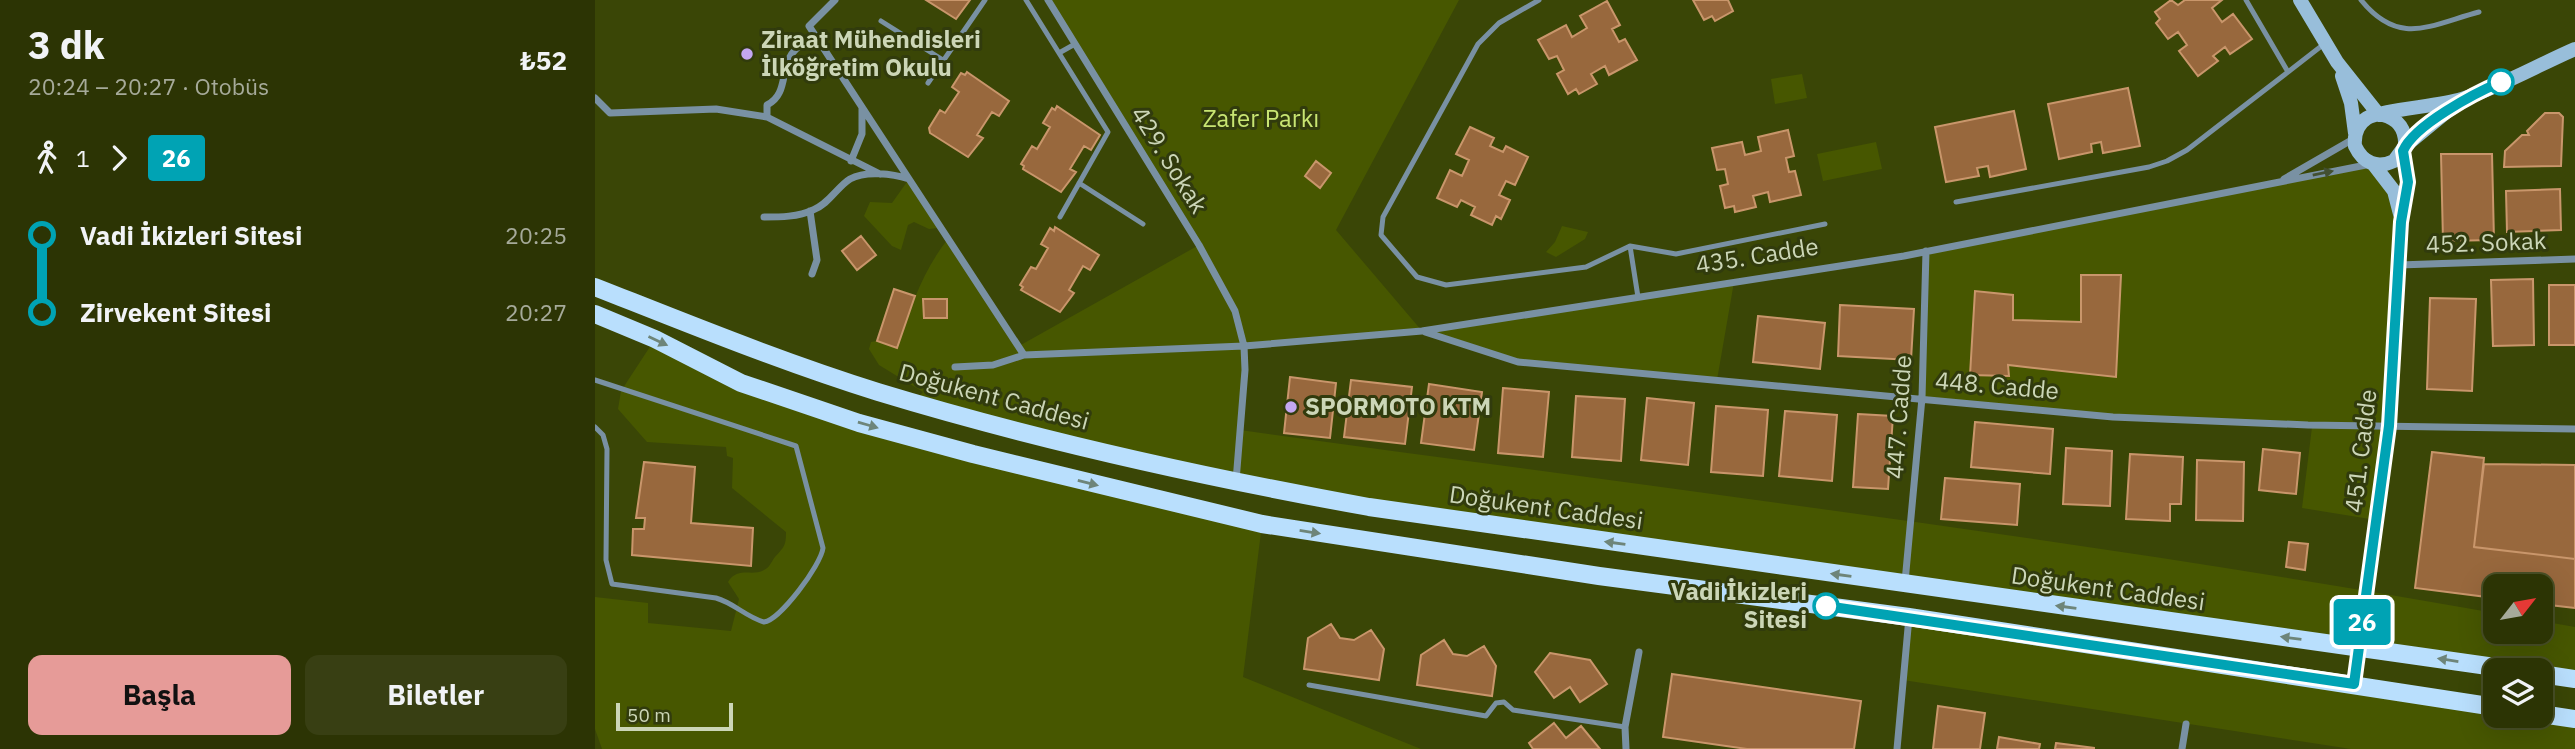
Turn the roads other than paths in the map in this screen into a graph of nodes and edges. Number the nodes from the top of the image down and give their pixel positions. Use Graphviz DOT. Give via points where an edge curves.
graph roads {
  1 [pos="835,0"];
  2 [pos="985,0"];
  3 [pos="1026,0"];
  4 [pos="1048,0"];
  5 [pos="1539,0"];
  6 [pos="2246,0"];
  7 [pos="2361,0"];
  8 [pos="2304,3"];
  9 [pos="2479,12"];
  10 [pos="881,21"];
  11 [pos="817,39"];
  12 [pos="2326,43"];
  13 [pos="1075,44"];
  14 [pos="2575,49"];
  15 [pos="1059,53"];
  16 [pos="943,60"];
  17 [pos="2337,62"];
  18 [pos="2288,72"];
  19 [pos="928,83"];
  20 [pos="595,98"];
  21 [pos="2463,99"];
  22 [pos="862,107"];
  23 [pos="2381,115"];
  24 [pos="767,117"];
  25 [pos="2355,136"];
  26 [pos="2404,149"];
  27 [pos="851,161"];
  28 [pos="2373,164"];
  29 [pos="880,174"];
  30 [pos="909,179"];
  31 [pos="1079,183"];
  32 [pos="2274,184"];
  33 [pos="1955,202"];
  34 [pos="810,211"];
  35 [pos="764,217"];
  36 [pos="1060,217"];
  37 [pos="2401,222"];
  38 [pos="1143,223"];
  39 [pos="1825,224"];
  40 [pos="1630,246"];
  41 [pos="1926,251"];
  42 [pos="2575,259"];
  43 [pos="2399,265"];
  44 [pos="812,274"];
  45 [pos="595,286"];
  46 [pos="1638,297"];
  47 [pos="595,314"];
  48 [pos="1422,331"];
  49 [pos="1244,346"];
  50 [pos="1024,355"];
  51 [pos="955,367"];
  52 [pos="595,380"];
  53 [pos="1922,398"];
  54 [pos="2389,426"];
  55 [pos="595,427"];
  56 [pos="2575,429"];
  57 [pos="1236,483"];
  58 [pos="1904,584"];
  59 [pos="1909,617"];
  60 [pos="2359,646"];
  61 [pos="1639,652"];
  62 [pos="2483,665"];
  63 [pos="2553,676"];
  64 [pos="2575,679"];
  65 [pos="2354,684"];
  66 [pos="1309,685"];
  67 [pos="2483,705"];
  68 [pos="2553,716"];
  69 [pos="2575,719"];
  70 [pos="2186,723"];
  71 [pos="1625,727"];
  72 [pos="1626,749"];
  73 [pos="1897,749"];
  74 [pos="2182,749"];
  1 -- 11 [label="street" via="809,26"];
  2 -- 16 [label="lane"];
  3 -- 15 [label="lane"];
  4 -- 13 [label="street, 429. Sokak"];
  5 -- 40 [label="lane" via="1499,23 1478,44 1383,217 1381,235 1417,278 1445,285 1586,267"];
  6 -- 18 [label="lane"];
  7 -- 9 [label="lane" via="2387,24 2407,31"];
  8 -- 12 [label="street"];
  10 -- 16 [label="lane"];
  11 -- 22 [label="street"];
  11 -- 24 [label="street" via="795,48 786,60 778,96 767,105"];
  12 -- 17 [label="street"];
  12 -- 18 [label="lane"];
  13 -- 15 [label="lane"];
  13 -- 49 [label="street, 429. Sokak" via="1219,278 1235,311"];
  14 -- 21 [label="street"];
  15 -- 31 [label="lane" via="1108,132"];
  16 -- 19 [label="lane"];
  17 -- 23 [label="street"];
  17 -- 25 [label="street" via="2351,103"];
  18 -- 33 [label="lane" via="2167,161"];
  20 -- 24 [label="street" via="610,113 716,109"];
  21 -- 23 [label="street"];
  21 -- 26 [label="street"];
  22 -- 27 [label="street" via="862,134"];
  22 -- 30 [label="street"];
  23 -- 25 [label="street" via="2361,122"];
  23 -- 26 [label="street" via="2402,128"];
  24 -- 27 [label="street"];
  25 -- 28 [label="street" via="2359,154"];
  25 -- 32 [label="street"];
  26 -- 28 [label="street" via="2394,161"];
  26 -- 37 [label="street" via="2408,182"];
  27 -- 29 [label="street"];
  32 -- 28 [label="street, 435. Cadde, one-way"];
  28 -- 37 [label="street" via="2393,191"];
  29 -- 30 [label="street"];
  29 -- 34 [label="street" via="851,179"];
  30 -- 50 [label="street"];
  31 -- 36 [label="lane"];
  31 -- 38 [label="lane"];
  32 -- 41 [label="street, 435. Cadde"];
  34 -- 35 [label="street"];
  34 -- 44 [label="street" via="817,260"];
  37 -- 43 [label="street, 451. Cadde"];
  39 -- 40 [label="lane" via="1677,254"];
  40 -- 46 [label="lane"];
  41 -- 46 [label="street, 435. Cadde"];
  41 -- 53 [label="street, 447. Cadde"];
  42 -- 43 [label="street, 452. Sokak"];
  43 -- 54 [label="street, 451. Cadde"];
  45 -- 57 [label="main road, Doğukent Caddesi" via="755,350 877,391 979,421"];
  46 -- 48 [label="street, 435. Cadde"];
  47 -- 59 [label="main road, one-way" via="741,383 859,423 1213,513 1546,568"];
  48 -- 49 [label="street, 435. Cadde"];
  48 -- 53 [label="street, 448. Cadde" via="1518,362"];
  49 -- 50 [label="street, 435. Cadde"];
  49 -- 57 [label="street, 429. Sokak"];
  50 -- 51 [label="street, 435. Cadde" via="993,365"];
  52 -- 55 [label="lane" via="796,446 823,548 820,561 777,617 764,622 738,612 725,600 612,584 606,561 607,449"];
  53 -- 54 [label="street, 448. Cadde" via="2113,417"];
  53 -- 58 [label="street, 447. Cadde"];
  54 -- 56 [label="street, 448. Cadde"];
  54 -- 60 [label="street, 451. Cadde"];
  58 -- 57 [label="main road, Doğukent Caddesi, one-way" via="1369,508"];
  60 -- 58 [label="main road, Doğukent Caddesi, one-way"];
  59 -- 65 [label="main road"];
  59 -- 73 [label="street"];
  62 -- 60 [label="main road, Doğukent Caddesi, one-way"];
  60 -- 65 [label="street, 451. Cadde"];
  61 -- 71 [label="street"];
  63 -- 64 [label="main road"];
  65 -- 67 [label="main road"];
  66 -- 71 [label="lane" via="1486,716 1496,703 1504,702 1513,710"];
  68 -- 69 [label="main road"];
  70 -- 74 [label="street"];
  71 -- 72 [label="street"];
}
